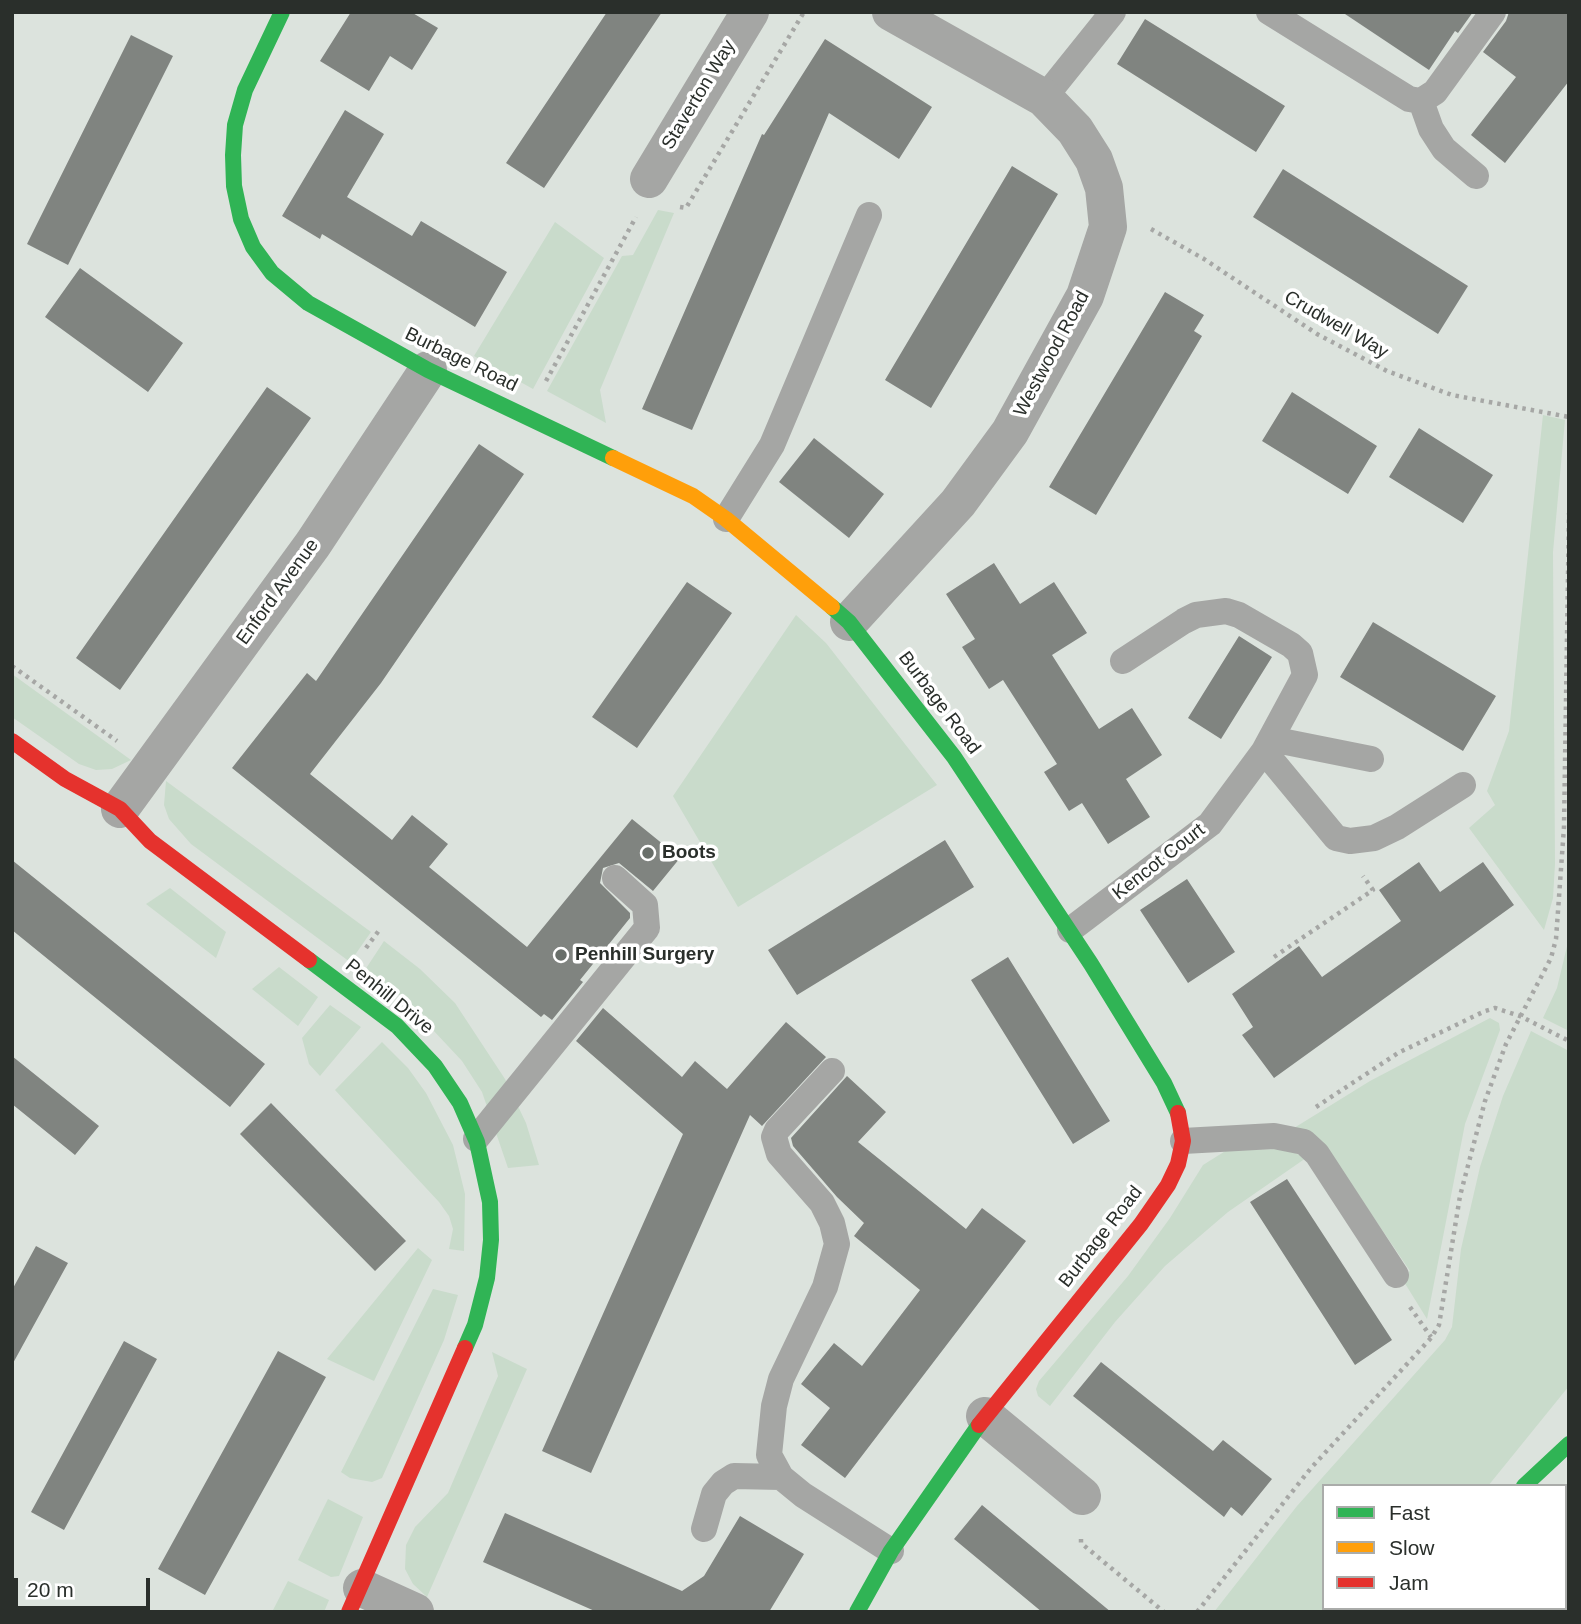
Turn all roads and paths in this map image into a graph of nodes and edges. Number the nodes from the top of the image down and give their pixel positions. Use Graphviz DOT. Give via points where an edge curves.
graph roads {
  1 [pos="282,12"];
  2 [pos="750,12"];
  3 [pos="891,12"];
  4 [pos="1114,12"];
  5 [pos="1269,12"];
  6 [pos="1493,12"];
  7 [pos="1044,98"];
  8 [pos="1420,101"];
  9 [pos="1476,176"];
  10 [pos="649,179"];
  11 [pos="1108,210"];
  12 [pos="869,215"];
  13 [pos="428,370"];
  14 [pos="526,415"];
  15 [pos="1569,417"];
  16 [pos="1569,513"];
  17 [pos="726,519"];
  18 [pos="849,622"];
  19 [pos="1123,661"];
  20 [pos="12,666"];
  21 [pos="12,741"];
  22 [pos="1267,745"];
  23 [pos="1371,759"];
  24 [pos="153,763"];
  25 [pos="1463,785"];
  26 [pos="120,809"];
  27 [pos="1336,838"];
  28 [pos="615,878"];
  29 [pos="1070,930"];
  30 [pos="1274,957"];
  31 [pos="1520,1016"];
  32 [pos="1569,1041"];
  33 [pos="832,1071"];
  34 [pos="1274,1136"];
  35 [pos="476,1139"];
  36 [pos="1183,1141"];
  37 [pos="1396,1275"];
  38 [pos="985,1416"];
  39 [pos="1569,1444"];
  40 [pos="781,1477"];
  41 [pos="1526,1484"];
  42 [pos="1082,1496"];
  43 [pos="704,1529"];
  44 [pos="891,1551"];
  45 [pos="356,1600"];
  46 [pos="415,1612"];
  47 [pos="857,1612"];
  48 [pos="1164,1612"];
  49 [pos="1197,1612"];
  1 -- 13 [label="street, Burbage Road" via="245,90 235,125 234,186 241,219 253,247 272,273 308,303"];
  2 -- 10 [label="street, Staverton Way"];
  3 -- 7 [label="street, Westwood Road"];
  4 -- 7 [label="lane"];
  5 -- 8 [label="lane" via="1409,99"];
  6 -- 8 [label="lane" via="1435,92"];
  7 -- 11 [label="street, Westwood Road" via="1094,160"];
  8 -- 9 [label="lane" via="1444,149"];
  10 -- 14 [label="path" via="632,226"];
  11 -- 15 [label="path, Crudwell Way" via="1163,234 1317,334 1387,371 1452,395"];
  11 -- 18 [label="street, Westwood Road" via="1108,227 1085,296 1010,432 958,503"];
  12 -- 17 [label="lane" via="772,445"];
  13 -- 14 [label="street, Burbage Road"];
  13 -- 24 [label="street, Enford Avenue" via="313,544"];
  14 -- 17 [label="street, Burbage Road" via="693,496"];
  16 -- 31 [label="path" via="1560,915 1551,958"];
  17 -- 18 [label="street, Burbage Road"];
  18 -- 29 [label="street, Burbage Road" via="954,757"];
  19 -- 22 [label="lane, Kencot Court" via="1196,615 1226,611 1291,645 1304,663 1305,675"];
  20 -- 24 [label="path"];
  21 -- 26 [label="street, Penhill Drive" via="65,779"];
  22 -- 23 [label="lane"];
  22 -- 27 [label="lane"];
  22 -- 29 [label="lane, Kencot Court" via="1210,824"];
  24 -- 26 [label="street, Enford Avenue"];
  25 -- 27 [label="lane" via="1374,838"];
  26 -- 35 [label="street, Penhill Drive" via="150,841 397,1026 435,1066 460,1103"];
  27 -- 30 [label="path" via="1373,890"];
  28 -- 35 [label="lane" via="645,905 647,928"];
  29 -- 36 [label="street, Burbage Road" via="1164,1083 1177,1110"];
  31 -- 32 [label="path"];
  31 -- 34 [label="path" via="1495,1008 1457,1023 1367,1072"];
  31 -- 49 [label="path" via="1479,1121 1460,1196 1439,1325 1345,1427"];
  33 -- 40 [label="lane" via="774,1136 779,1154 822,1203 837,1244 825,1287 781,1379 774,1406 769,1455"];
  34 -- 36 [label="lane"];
  34 -- 37 [label="lane" via="1304,1142 1317,1154"];
  35 -- 45 [label="street, Penhill Drive" via="490,1202 491,1240 478,1314"];
  36 -- 38 [label="street, Burbage Road" via="1168,1185 1141,1224"];
  38 -- 42 [label="street"];
  38 -- 44 [label="street, Burbage Road"];
  39 -- 41 [label="street"];
  40 -- 43 [label="lane" via="734,1476 723,1483 714,1494"];
  40 -- 44 [label="lane"];
  42 -- 48 [label="path" via="1081,1543"];
  44 -- 47 [label="street, Burbage Road"];
  45 -- 46 [label="street"];
}
